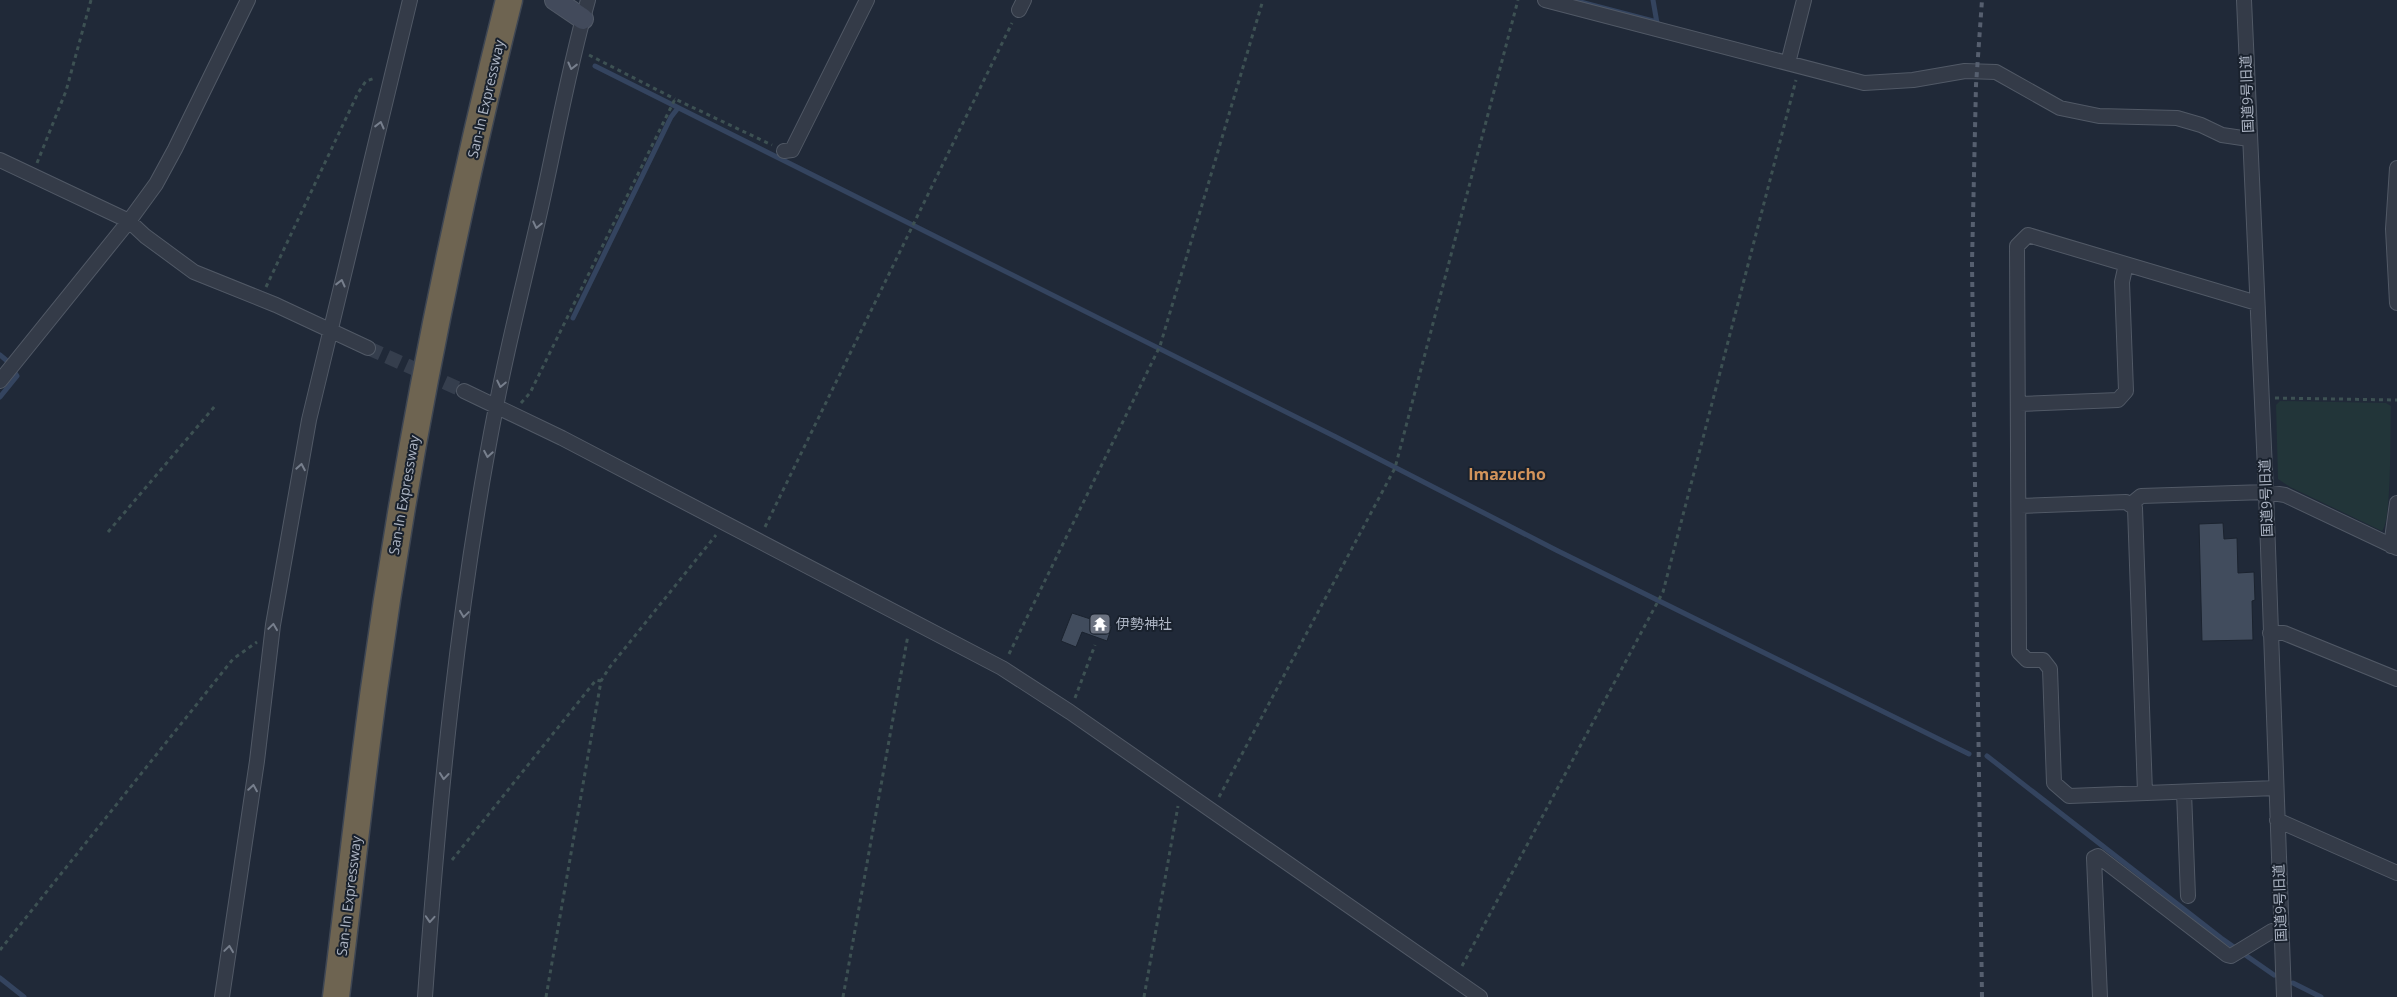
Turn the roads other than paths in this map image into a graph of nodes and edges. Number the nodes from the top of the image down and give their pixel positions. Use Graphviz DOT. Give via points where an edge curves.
graph roads {
  1 [pos="248,0"];
  2 [pos="410,0"];
  3 [pos="555,0"];
  4 [pos="867,0"];
  5 [pos="1544,0"];
  6 [pos="1804,0"];
  7 [pos="2244,0"];
  8 [pos="586,9"];
  9 [pos="512,10"];
  10 [pos="1793,65"];
  11 [pos="2249,138"];
  12 [pos="784,151"];
  13 [pos="0,160"];
  14 [pos="2397,168"];
  15 [pos="2396,202"];
  16 [pos="130,221"];
  17 [pos="2126,264"];
  18 [pos="2257,303"];
  19 [pos="2397,303"];
  20 [pos="329,330"];
  21 [pos="368,348"];
  22 [pos="0,381"];
  23 [pos="464,391"];
  24 [pos="2019,404"];
  25 [pos="496,406"];
  26 [pos="2266,492"];
  27 [pos="2397,504"];
  28 [pos="2130,505"];
  29 [pos="2020,506"];
  30 [pos="2394,547"];
  31 [pos="2270,633"];
  32 [pos="2397,680"];
  33 [pos="2276,788"];
  34 [pos="2184,792"];
  35 [pos="2145,793"];
  36 [pos="2277,820"];
  37 [pos="2397,873"];
  38 [pos="2188,896"];
  39 [pos="2281,929"];
  40 [pos="222,997"];
  41 [pos="336,997"];
  42 [pos="348,997"];
  43 [pos="425,997"];
  44 [pos="1480,997"];
  45 [pos="2100,997"];
  46 [pos="2284,997"];
  1 -- 16 [label="street" via="175,149"];
  20 -- 2 [label="street, one-way"];
  3 -- 8 [label="street"];
  4 -- 12 [label="street" via="794,147 790,152"];
  5 -- 10 [label="street"];
  6 -- 10 [label="street"];
  7 -- 11 [label="street, 国道9号旧道"];
  8 -- 25 [label="street, one-way"];
  9 -- 41 [label="highway, San-In Expressway" via="458,218 416,424 374,690"];
  9 -- 42 [label="highway, San-In Expressway" via="431,406 385,692"];
  10 -- 11 [label="street" via="1871,84 1965,71 1996,72 2060,108 2099,116 2177,118 2222,135"];
  11 -- 18 [label="street, 国道9号旧道"];
  13 -- 16 [label="street"];
  14 -- 15 [label="street"];
  15 -- 19 [label="street" via="2393,229"];
  16 -- 20 [label="street" via="194,272"];
  16 -- 22 [label="street"];
  17 -- 18 [label="street"];
  17 -- 24 [label="street" via="2122,282 2126,391 2118,400"];
  17 -- 24 [label="street" via="2028,235 2017,246"];
  18 -- 26 [label="street, 国道9号旧道"];
  20 -- 21 [label="street"];
  40 -- 20 [label="street, one-way" via="271,642 309,420"];
  23 -- 25 [label="street"];
  24 -- 29 [label="street"];
  25 -- 43 [label="street, one-way" via="455,678 434,870"];
  25 -- 44 [label="street" via="1002,668"];
  26 -- 28 [label="street" via="2141,496"];
  26 -- 30 [label="street" via="2285,495"];
  26 -- 31 [label="street, 国道9号旧道"];
  27 -- 30 [label="street"];
  28 -- 29 [label="street" via="2126,502"];
  28 -- 35 [label="street" via="2135,508"];
  29 -- 35 [label="street" via="2019,652 2027,660 2042,660 2050,669 2054,783 2069,796"];
  31 -- 32 [label="street" via="2284,633"];
  31 -- 33 [label="street, 国道9号旧道"];
  33 -- 34 [label="street"];
  33 -- 36 [label="street, 国道9号旧道"];
  34 -- 35 [label="street"];
  34 -- 38 [label="street"];
  36 -- 37 [label="street"];
  36 -- 39 [label="street, 国道9号旧道"];
  39 -- 45 [label="street" via="2272,931 2231,956 2227,955 2098,856 2094,858"];
  39 -- 46 [label="street, 国道9号旧道"];
}
